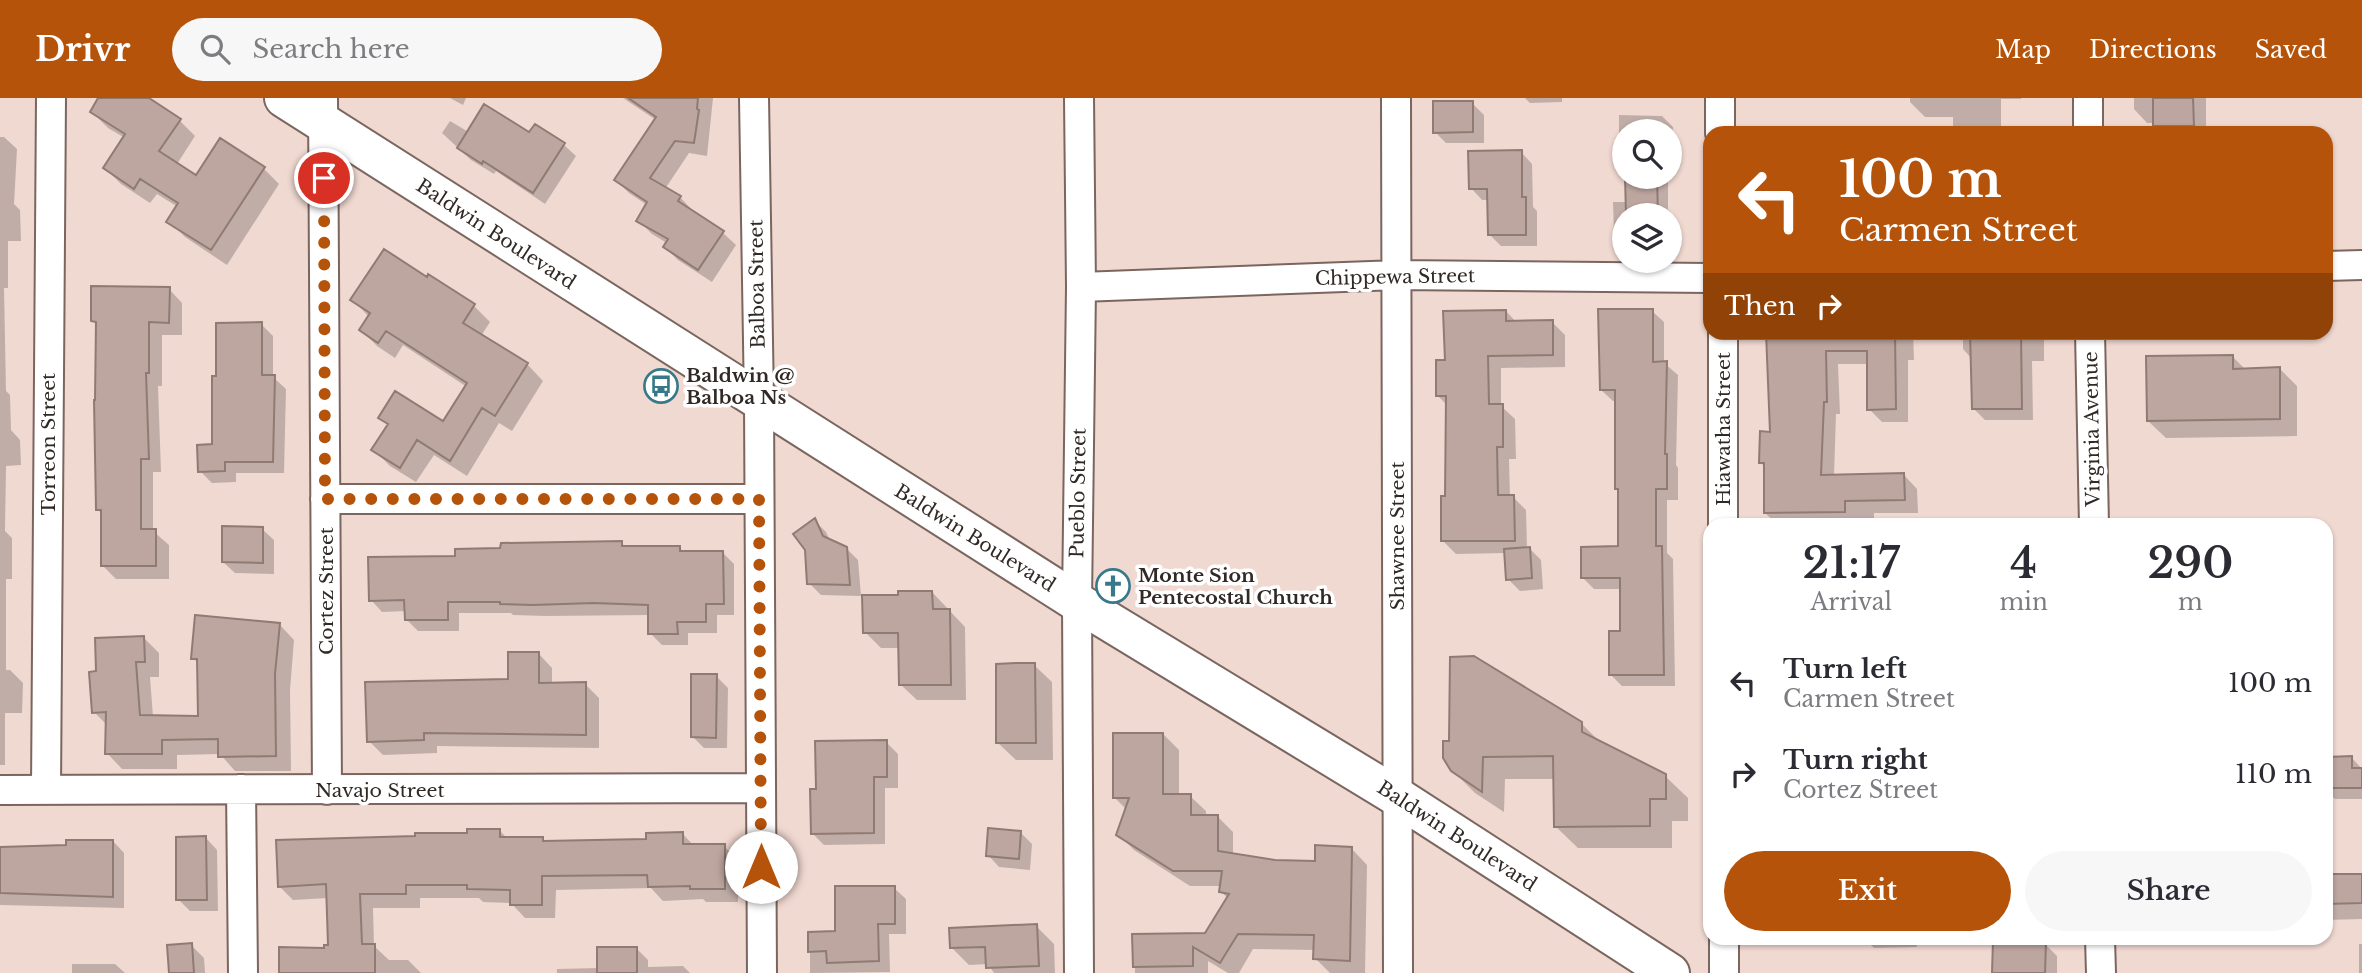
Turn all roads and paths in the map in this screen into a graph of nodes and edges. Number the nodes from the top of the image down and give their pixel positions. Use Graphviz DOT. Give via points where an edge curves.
graph roads {
  1 [pos="51,98"];
  2 [pos="284,98"];
  3 [pos="754,98"];
  4 [pos="1079,98"];
  5 [pos="1396,98"];
  6 [pos="1720,98"];
  7 [pos="2088,98"];
  8 [pos="324,111"];
  9 [pos="1720,126"];
  10 [pos="2088,126"];
  11 [pos="2362,265"];
  12 [pos="2333,266"];
  13 [pos="1398,275"];
  14 [pos="1703,278"];
  15 [pos="1081,287"];
  16 [pos="1723,340"];
  17 [pos="2091,340"];
  18 [pos="759,402"];
  19 [pos="325,499"];
  20 [pos="759,499"];
  21 [pos="1723,518"];
  22 [pos="2094,518"];
  23 [pos="1077,602"];
  24 [pos="760,788"];
  25 [pos="241,789"];
  26 [pos="0,790"];
  27 [pos="46,790"];
  28 [pos="327,790"];
  29 [pos="1396,796"];
  30 [pos="1724,945"];
  31 [pos="2100,945"];
  32 [pos="243,973"];
  33 [pos="762,973"];
  34 [pos="1079,973"];
  35 [pos="1398,973"];
  36 [pos="1670,973"];
  37 [pos="1724,973"];
  38 [pos="2101,973"];
  1 -- 27 [label="street, Torreon Street"];
  2 -- 8 [label="main road, Baldwin Boulevard"];
  3 -- 18 [label="street, Balboa Street"];
  4 -- 15 [label="street, Pueblo Street"];
  5 -- 13 [label="street, Shawnee Street"];
  6 -- 9 [label="street"];
  7 -- 10 [label="street"];
  8 -- 18 [label="main road, Baldwin Boulevard"];
  8 -- 19 [label="street, Cortez Street"];
  11 -- 12 [label="street"];
  13 -- 14 [label="street, Chippewa Street"];
  13 -- 15 [label="street, Chippewa Street"];
  13 -- 29 [label="street, Shawnee Street"];
  15 -- 23 [label="street, Pueblo Street"];
  16 -- 21 [label="street, Hiawatha Street"];
  17 -- 22 [label="street, Virginia Avenue"];
  18 -- 20 [label="street, Balboa Street"];
  18 -- 23 [label="main road, Baldwin Boulevard"];
  19 -- 20 [label="street"];
  19 -- 28 [label="street, Cortez Street"];
  20 -- 24 [label="street, Balboa Street"];
  23 -- 29 [label="main road, Baldwin Boulevard"];
  23 -- 34 [label="street, Pueblo Street"];
  24 -- 28 [label="street, Navajo Street"];
  24 -- 33 [label="street, Balboa Street"];
  25 -- 27 [label="street, Navajo Street"];
  25 -- 28 [label="street, Navajo Street"];
  25 -- 32 [label="street"];
  26 -- 27 [label="street, Navajo Street"];
  29 -- 35 [label="street, Shawnee Street"];
  29 -- 36 [label="main road, Baldwin Boulevard"];
  30 -- 37 [label="street"];
  31 -- 38 [label="street"];
}
